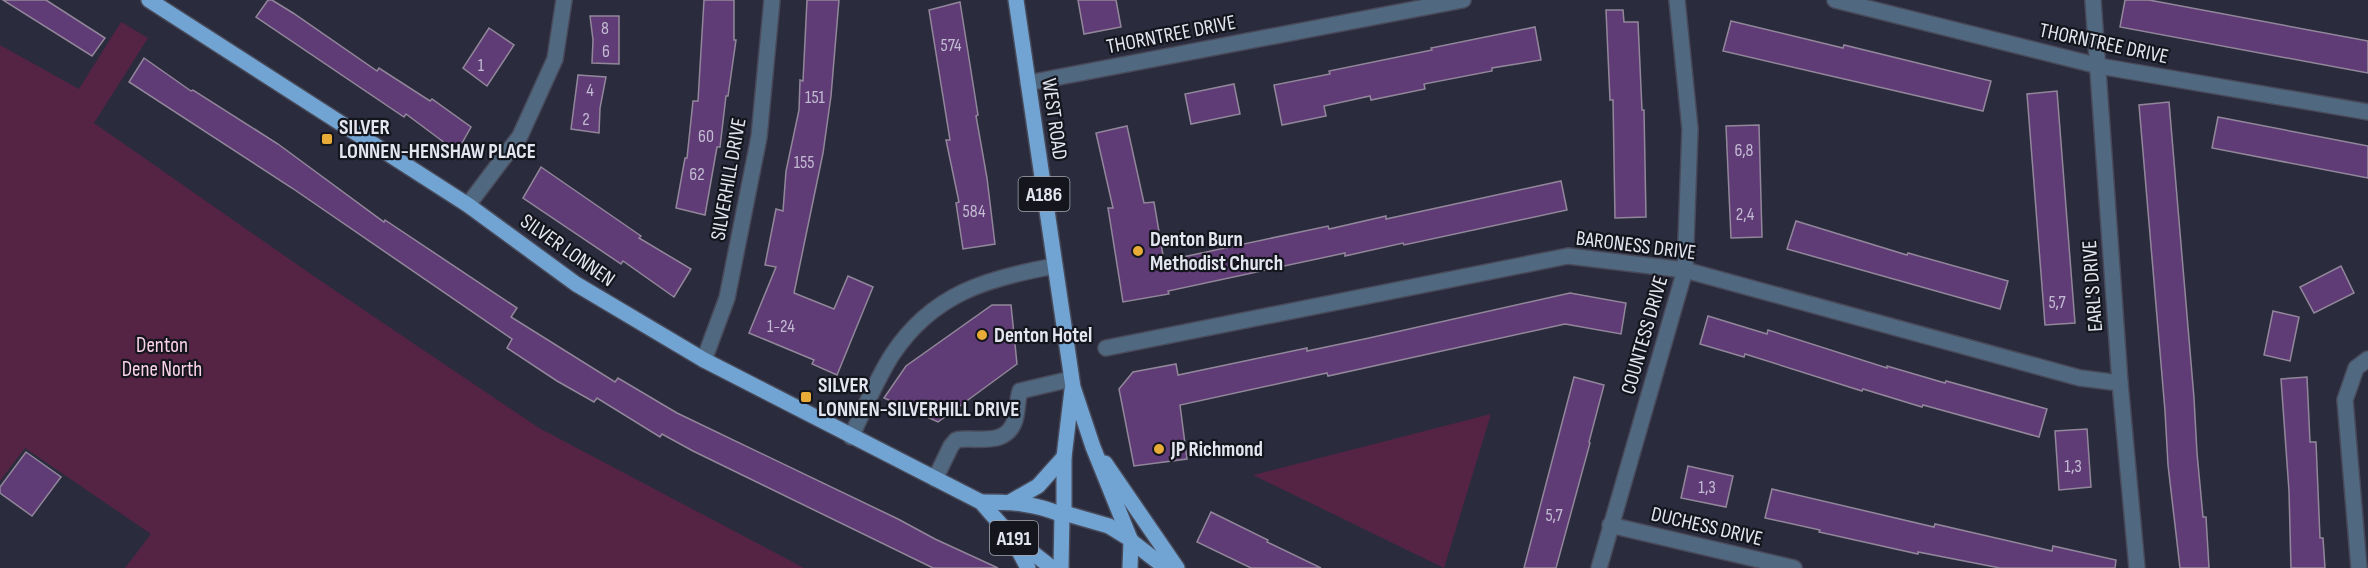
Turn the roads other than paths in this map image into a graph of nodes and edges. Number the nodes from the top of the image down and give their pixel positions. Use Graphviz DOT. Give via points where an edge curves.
graph roads {
  1 [pos="149,0"];
  2 [pos="564,0"];
  3 [pos="772,0"];
  4 [pos="1016,0"];
  5 [pos="1463,0"];
  6 [pos="1677,0"];
  7 [pos="1835,0"];
  8 [pos="2094,0"];
  9 [pos="2099,66"];
  10 [pos="1028,83"];
  11 [pos="2368,112"];
  12 [pos="468,205"];
  13 [pos="1055,266"];
  14 [pos="1685,270"];
  15 [pos="1106,348"];
  16 [pos="2368,359"];
  17 [pos="704,360"];
  18 [pos="1072,383"];
  19 [pos="2120,383"];
  20 [pos="851,437"];
  21 [pos="1093,447"];
  22 [pos="1064,457"];
  23 [pos="935,479"];
  24 [pos="981,502"];
  25 [pos="1010,502"];
  26 [pos="1063,514"];
  27 [pos="1610,525"];
  28 [pos="1010,535"];
  29 [pos="1131,540"];
  30 [pos="1028,568"];
  31 [pos="1052,568"];
  32 [pos="1061,568"];
  33 [pos="1130,568"];
  34 [pos="1166,568"];
  35 [pos="1177,568"];
  36 [pos="1599,568"];
  37 [pos="1794,568"];
  38 [pos="2137,568"];
  39 [pos="2359,568"];
  1 -- 12 [label="main road, SILVER LONNEN / A191"];
  2 -- 12 [label="street" via="555,59 520,136"];
  3 -- 17 [label="street, SILVERHILL DRIVE" via="759,137 727,298"];
  4 -- 10 [label="main road, WEST ROAD / A186"];
  5 -- 10 [label="street, THORNTREE DRIVE"];
  6 -- 14 [label="street, COUNTESS DRIVE" via="1690,129"];
  7 -- 9 [label="street, THORNTREE DRIVE"];
  8 -- 9 [label="street, EARL'S DRIVE"];
  9 -- 11 [label="street, THORNTREE DRIVE"];
  9 -- 19 [label="street, EARL'S DRIVE"];
  10 -- 13 [label="main road, WEST ROAD / A186"];
  12 -- 17 [label="main road, SILVER LONNEN / A191" via="576,284"];
  13 -- 18 [label="main road, WEST ROAD / A186"];
  13 -- 20 [label="street" via="1016,273 948,298 892,356"];
  14 -- 15 [label="street, BARONESS DRIVE" via="1568,256"];
  14 -- 19 [label="street, BARONESS DRIVE" via="2080,378"];
  14 -- 27 [label="street, COUNTESS DRIVE"];
  16 -- 39 [label="street" via="2356,368 2345,400"];
  17 -- 20 [label="main road, SILVER LONNEN / A191"];
  18 -- 21 [label="main road, WEST ROAD / A186"];
  18 -- 22 [label="main road, WEST ROAD / A186"];
  18 -- 23 [label="street" via="1020,391 1015,422 1005,433 992,440 956,440"];
  19 -- 38 [label="street, EARL'S DRIVE"];
  20 -- 23 [label="main road, SILVER LONNEN / A191"];
  21 -- 29 [label="main road, WEST ROAD / A186"];
  21 -- 35 [label="main road"];
  22 -- 25 [label="main road" via="1038,486"];
  22 -- 26 [label="main road, WEST ROAD / A186"];
  23 -- 24 [label="main road, SILVER LONNEN / A191"];
  24 -- 25 [label="main road, SILVER LONNEN / A191"];
  24 -- 28 [label="main road, SILVER LONNEN / A191"];
  25 -- 26 [label="main road, SILVER LONNEN / A191"];
  26 -- 29 [label="main road, A191" via="1110,526"];
  26 -- 32 [label="main road, A186"];
  27 -- 36 [label="street, COUNTESS DRIVE"];
  27 -- 37 [label="street, DUCHESS DRIVE"];
  28 -- 30 [label="main road"];
  28 -- 31 [label="main road, SILVER LONNEN / A191"];
  29 -- 33 [label="main road, A186"];
  29 -- 34 [label="main road, A191"];
}
